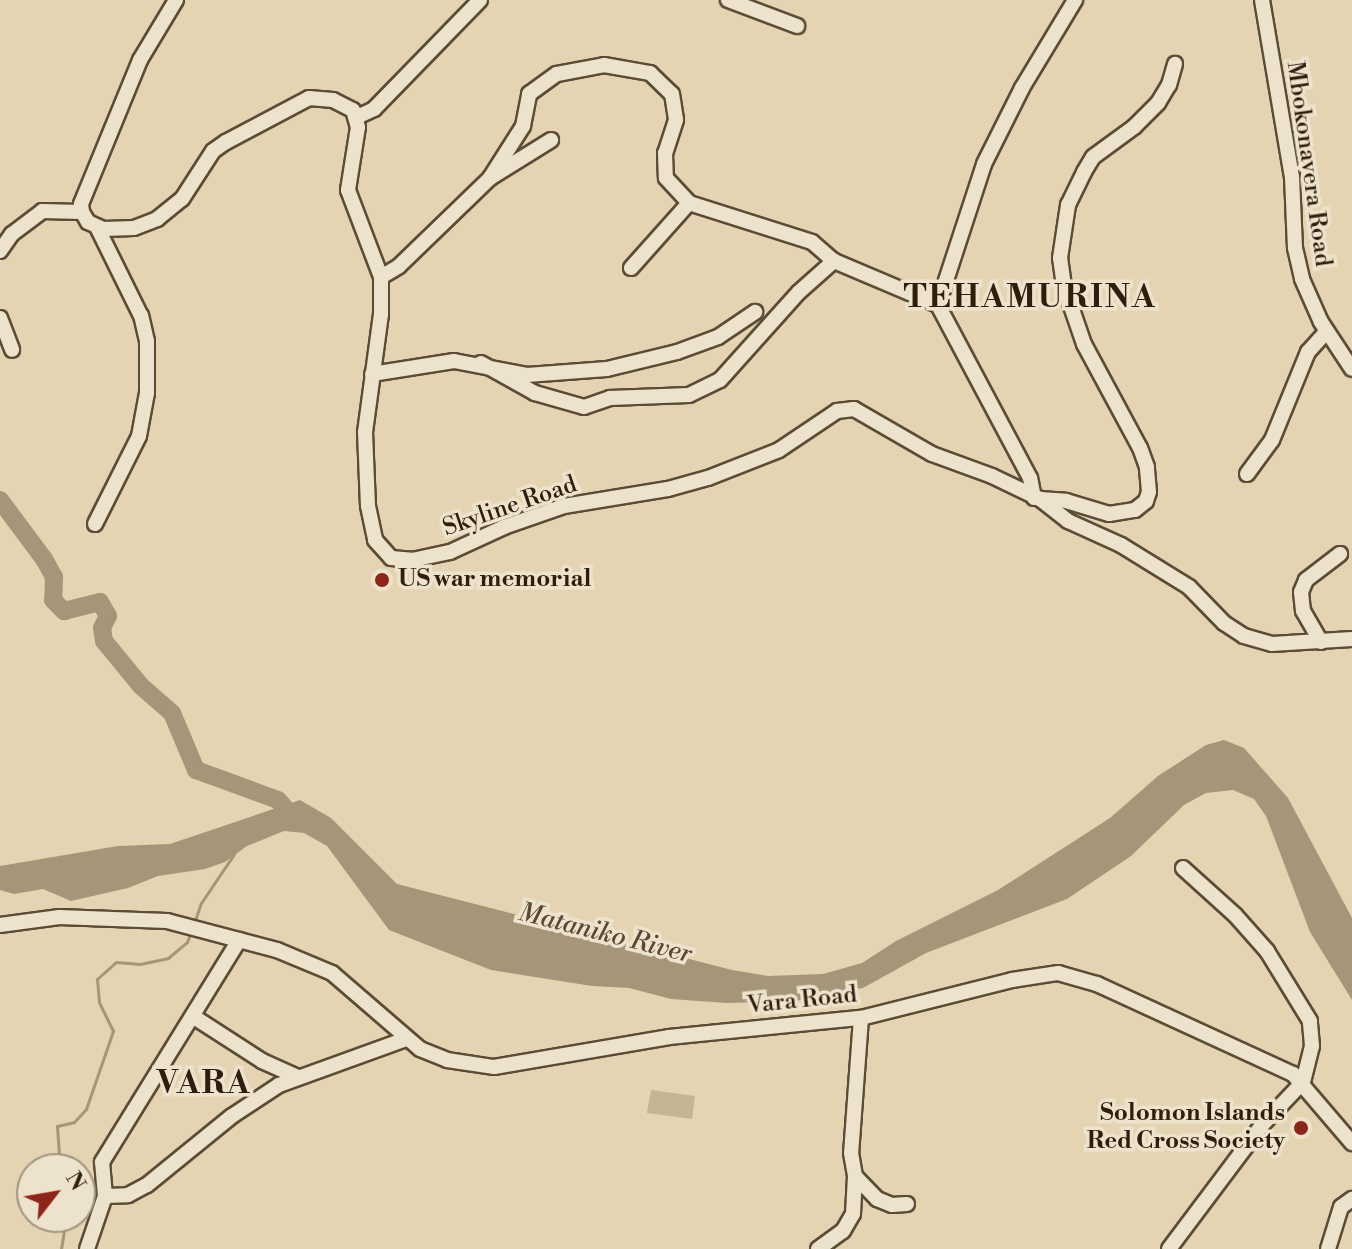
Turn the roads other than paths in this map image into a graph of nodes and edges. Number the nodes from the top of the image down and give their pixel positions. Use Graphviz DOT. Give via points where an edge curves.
graph roads {
  1 [pos="176,0"];
  2 [pos="480,0"];
  3 [pos="728,0"];
  4 [pos="1075,0"];
  5 [pos="1262,0"];
  6 [pos="797,26"];
  7 [pos="1175,64"];
  8 [pos="357,117"];
  9 [pos="551,140"];
  10 [pos="490,178"];
  11 [pos="689,203"];
  12 [pos="82,212"];
  13 [pos="97,227"];
  14 [pos="0,251"];
  15 [pos="834,261"];
  16 [pos="631,268"];
  17 [pos="381,277"];
  18 [pos="938,305"];
  19 [pos="755,312"];
  20 [pos="0,318"];
  21 [pos="1327,331"];
  22 [pos="12,350"];
  23 [pos="481,363"];
  24 [pos="1352,369"];
  25 [pos="372,374"];
  26 [pos="1247,474"];
  27 [pos="1037,499"];
  28 [pos="95,524"];
  29 [pos="1340,554"];
  30 [pos="1352,639"];
  31 [pos="1321,642"];
  32 [pos="1183,868"];
  33 [pos="0,925"];
  34 [pos="239,940"];
  35 [pos="194,1017"];
  36 [pos="861,1018"];
  37 [pos="406,1039"];
  38 [pos="298,1077"];
  39 [pos="1303,1082"];
  40 [pos="1352,1143"];
  41 [pos="855,1176"];
  42 [pos="105,1196"];
  43 [pos="1352,1199"];
  44 [pos="907,1204"];
  45 [pos="87,1249"];
  46 [pos="818,1249"];
  47 [pos="1169,1249"];
  48 [pos="1328,1249"];
  1 -- 12 [label="street" via="140,60"];
  2 -- 8 [label="street" via="374,109"];
  3 -- 6 [label="street"];
  4 -- 18 [label="street" via="984,164"];
  5 -- 21 [label="street, Mbokonavera Road" via="1292,177 1295,248 1302,279"];
  7 -- 27 [label="street" via="1158,103 1093,157 1084,172 1068,205 1060,258 1075,321 1140,448 1149,492 1141,507 1126,513"];
  8 -- 13 [label="street" via="347,106 321,97 294,104 213,151 182,199 157,219 134,228"];
  8 -- 17 [label="street, Skyline Road" via="348,190"];
  9 -- 10 [label="street"];
  10 -- 11 [label="street" via="523,126 529,94 557,74 604,65 650,73 672,94 676,120 665,153 666,178"];
  10 -- 17 [label="street"];
  11 -- 15 [label="street" via="812,242"];
  11 -- 16 [label="street"];
  12 -- 13 [label="street"];
  12 -- 14 [label="street" via="42,211 12,234"];
  13 -- 28 [label="street" via="141,316 147,341 147,393 139,436"];
  15 -- 18 [label="street"];
  15 -- 23 [label="street" via="720,380 689,395 610,398 584,407 535,393"];
  17 -- 25 [label="street, Skyline Road"];
  18 -- 27 [label="street"];
  19 -- 23 [label="street" via="718,337 607,369 527,375"];
  20 -- 22 [label="street"];
  21 -- 24 [label="street, Mbokonavera Road"];
  21 -- 26 [label="street" via="1308,352 1272,440"];
  23 -- 25 [label="street" via="454,361"];
  25 -- 27 [label="street, Skyline Road" via="365,432 368,506 375,540 384,554 396,559 450,552 564,506 708,478 779,450 845,408 865,414 932,454"];
  27 -- 31 [label="street, Skyline Road" via="1189,587 1244,636 1272,644"];
  29 -- 31 [label="street" via="1306,580 1301,592 1303,611"];
  30 -- 31 [label="street, Skyline Road"];
  32 -- 39 [label="street" via="1267,951 1310,1021 1312,1046"];
  33 -- 34 [label="street, Vara Road" via="59,917 167,921"];
  34 -- 35 [label="street"];
  34 -- 37 [label="street, Vara Road" via="311,961 332,973"];
  35 -- 38 [label="street" via="262,1061"];
  35 -- 42 [label="street" via="102,1162"];
  36 -- 37 [label="street, Vara Road" via="669,1037 494,1067 447,1060"];
  36 -- 39 [label="street, Vara Road" via="1058,973 1097,984"];
  36 -- 41 [label="street" via="851,1153"];
  37 -- 38 [label="street"];
  38 -- 42 [label="street" via="232,1116 147,1185 128,1195"];
  39 -- 40 [label="street, Vara Road"];
  39 -- 47 [label="street" via="1263,1124"];
  41 -- 44 [label="street" via="877,1199"];
  41 -- 46 [label="street" via="853,1214 843,1231"];
  42 -- 45 [label="street"];
  43 -- 48 [label="street" via="1341,1207"];
}
